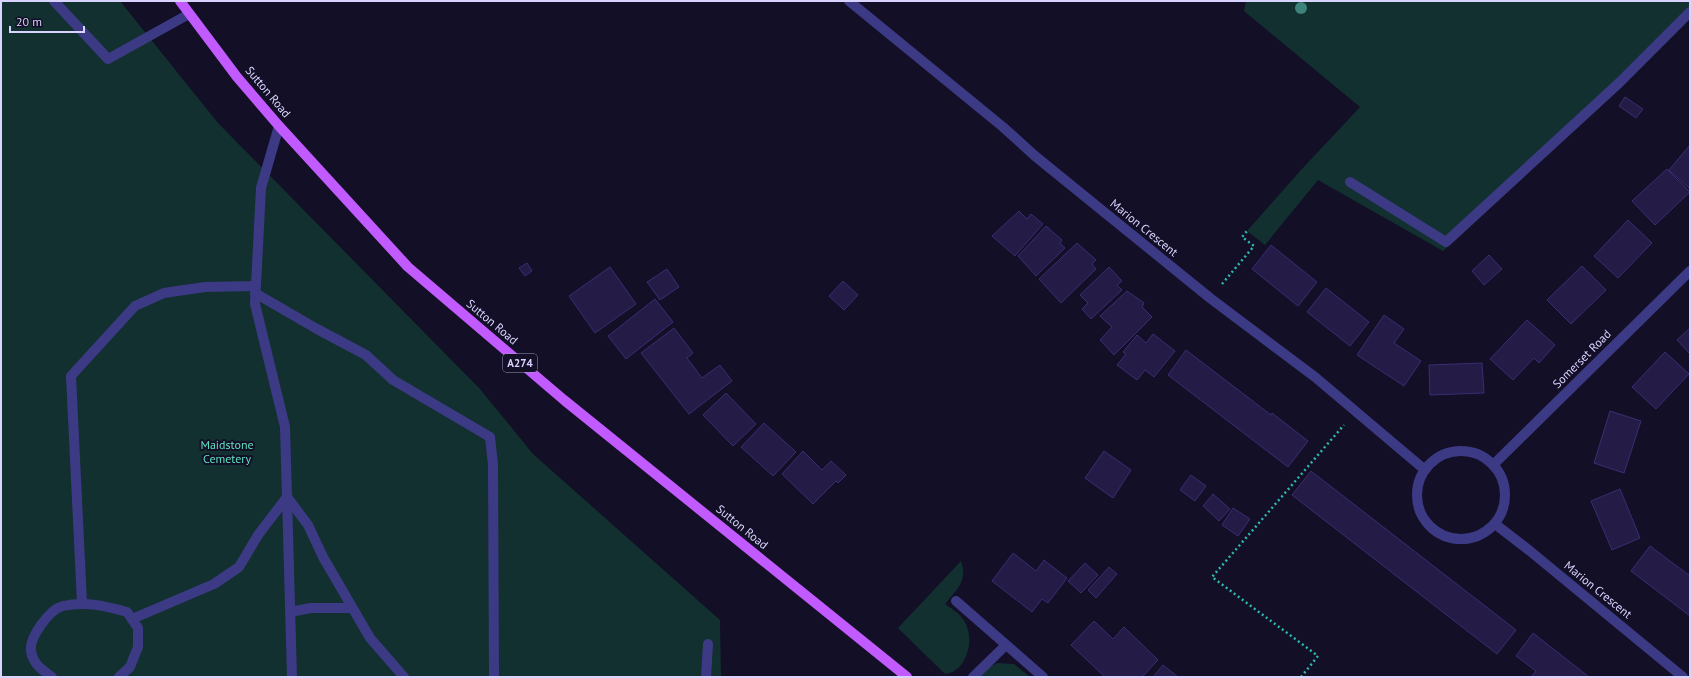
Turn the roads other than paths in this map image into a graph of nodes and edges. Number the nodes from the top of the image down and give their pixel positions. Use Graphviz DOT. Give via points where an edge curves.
graph roads {
  1 [pos="54,1"];
  2 [pos="180,1"];
  3 [pos="850,1"];
  4 [pos="1690,12"];
  5 [pos="190,14"];
  6 [pos="279,126"];
  7 [pos="1350,182"];
  8 [pos="1690,271"];
  9 [pos="255,290"];
  10 [pos="1493,465"];
  11 [pos="1425,470"];
  12 [pos="287,497"];
  13 [pos="1495,524"];
  14 [pos="956,601"];
  15 [pos="82,603"];
  16 [pos="352,608"];
  17 [pos="290,612"];
  18 [pos="132,619"];
  19 [pos="708,644"];
  20 [pos="1006,645"];
  21 [pos="52,677"];
  22 [pos="119,677"];
  23 [pos="292,677"];
  24 [pos="404,677"];
  25 [pos="494,677"];
  26 [pos="706,677"];
  27 [pos="907,677"];
  28 [pos="973,677"];
  29 [pos="1043,677"];
  30 [pos="1684,677"];
  1 -- 5 [label="street" via="108,59"];
  2 -- 5 [label="main road, Sutton Road / A274"];
  3 -- 11 [label="street, Marion Crescent" via="1035,156 1210,298 1315,377"];
  4 -- 7 [label="street" via="1619,83 1446,242"];
  5 -- 6 [label="main road, Sutton Road / A274" via="237,77"];
  6 -- 9 [label="street" via="261,188"];
  6 -- 27 [label="main road, Sutton Road / A274" via="408,267 564,400"];
  8 -- 10 [label="street, Somerset Road"];
  9 -- 12 [label="street" via="255,304 285,427"];
  9 -- 15 [label="street" via="204,287 164,293 135,306 71,376"];
  9 -- 25 [label="street" via="366,356 393,380 490,437 493,465"];
  10 -- 11 [label="street" via="1480,455 1463,451 1442,456"];
  10 -- 13 [label="street" via="1504,483 1506,498"];
  11 -- 13 [label="street" via="1417,496 1420,511 1432,528 1450,538 1464,540 1484,533"];
  12 -- 16 [label="street" via="308,525"];
  12 -- 17 [label="street"];
  12 -- 18 [label="street" via="258,535 239,567 214,584"];
  13 -- 30 [label="street, Marion Crescent"];
  14 -- 20 [label="street"];
  15 -- 18 [label="street" via="127,612"];
  15 -- 21 [label="street" via="61,606 48,615 36,633 31,650 37,666"];
  16 -- 17 [label="street" via="311,608"];
  16 -- 24 [label="street" via="370,638"];
  17 -- 23 [label="street"];
  18 -- 22 [label="street" via="138,628 138,647 130,667"];
  19 -- 26 [label="street"];
  20 -- 28 [label="street"];
  20 -- 29 [label="street"];
}
